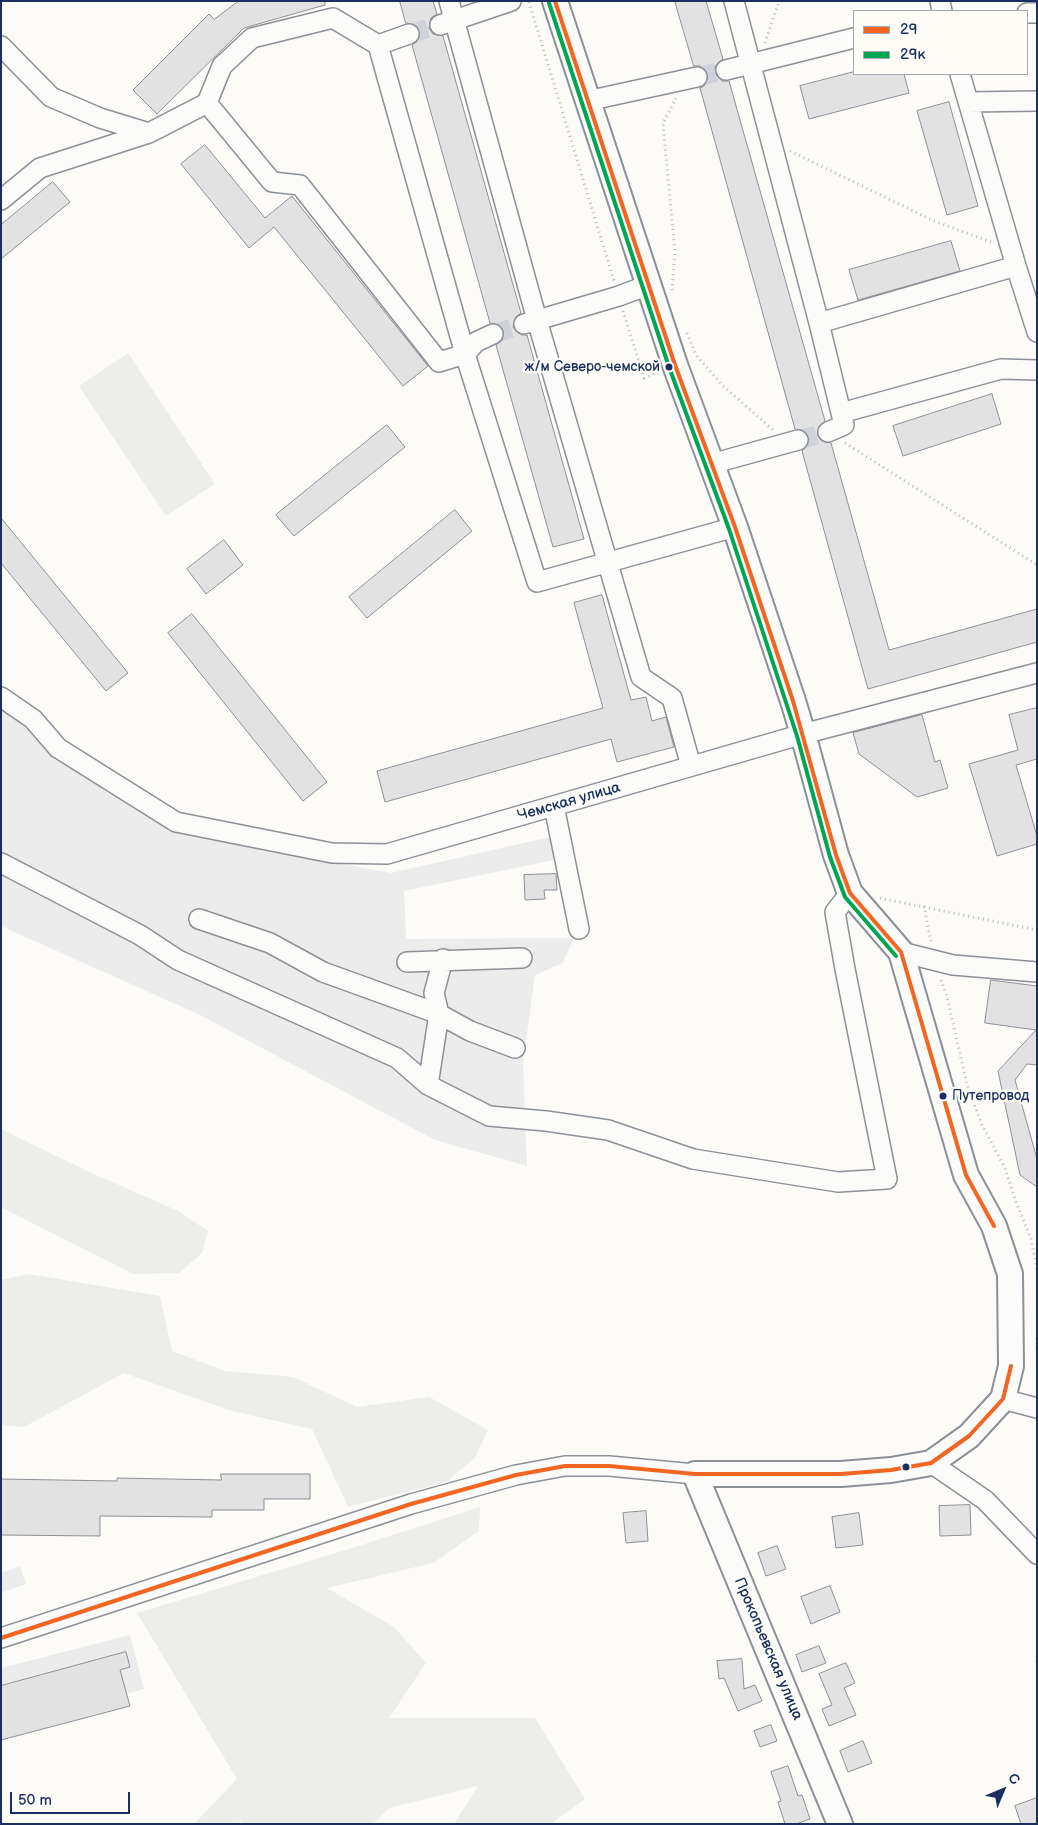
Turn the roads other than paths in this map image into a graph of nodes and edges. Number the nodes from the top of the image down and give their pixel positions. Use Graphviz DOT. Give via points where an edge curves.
graph roads {
  1 [pos="449,1"];
  2 [pos="511,1"];
  3 [pos="555,1"];
  4 [pos="734,1"];
  5 [pos="447,23"];
  6 [pos="409,34"];
  7 [pos="853,38"];
  8 [pos="378,45"];
  9 [pos="1,46"];
  10 [pos="755,63"];
  11 [pos="726,70"];
  12 [pos="960,75"];
  13 [pos="691,79"];
  14 [pos="1037,101"];
  15 [pos="207,102"];
  16 [pos="588,102"];
  17 [pos="968,102"];
  18 [pos="148,133"];
  19 [pos="1,200"];
  20 [pos="1013,257"];
  21 [pos="648,286"];
  22 [pos="531,322"];
  23 [pos="819,323"];
  24 [pos="1037,332"];
  25 [pos="493,334"];
  26 [pos="465,354"];
  27 [pos="1037,370"];
  28 [pos="841,413"];
  29 [pos="828,432"];
  30 [pos="793,441"];
  31 [pos="711,464"];
  32 [pos="735,527"];
  33 [pos="608,562"];
  34 [pos="1037,672"];
  35 [pos="1,697"];
  36 [pos="803,734"];
  37 [pos="691,766"];
  38 [pos="554,806"];
  39 [pos="1,863"];
  40 [pos="850,893"];
  41 [pos="200,919"];
  42 [pos="579,929"];
  43 [pos="901,952"];
  44 [pos="522,958"];
  45 [pos="444,959"];
  46 [pos="407,962"];
  47 [pos="1037,972"];
  48 [pos="440,1014"];
  49 [pos="515,1048"];
  50 [pos="428,1085"];
  51 [pos="1003,1400"];
  52 [pos="1037,1408"];
  53 [pos="931,1463"];
  54 [pos="695,1474"];
  55 [pos="1037,1554"];
  56 [pos="1,1638"];
  57 [pos="840,1824"];
  1 -- 5 [label="street"];
  2 -- 5 [label="street"];
  3 -- 16 [label="main road"];
  4 -- 10 [label="street"];
  5 -- 22 [label="street"];
  6 -- 8 [label="street"];
  7 -- 10 [label="street"];
  8 -- 15 [label="street" via="333,18 252,38 222,66"];
  8 -- 26 [label="street"];
  9 -- 18 [label="street" via="50,97"];
  10 -- 11 [label="street"];
  10 -- 23 [label="street" via="771,142"];
  12 -- 17 [label="street"];
  13 -- 16 [label="street"];
  14 -- 17 [label="street"];
  15 -- 18 [label="street"];
  15 -- 26 [label="street" via="272,182 300,185 439,362"];
  16 -- 21 [label="main road"];
  17 -- 20 [label="street"];
  18 -- 19 [label="street" via="40,168"];
  20 -- 23 [label="street"];
  20 -- 24 [label="street"];
  21 -- 22 [label="street"];
  21 -- 31 [label="main road"];
  22 -- 33 [label="street"];
  23 -- 28 [label="street"];
  25 -- 26 [label="street" via="476,342"];
  26 -- 33 [label="street" via="537,582"];
  27 -- 28 [label="street" via="1001,369"];
  28 -- 29 [label="street" via="844,425"];
  30 -- 31 [label="street"];
  31 -- 32 [label="main road"];
  32 -- 33 [label="street"];
  32 -- 36 [label="main road"];
  33 -- 37 [label="street" via="640,677 672,698"];
  34 -- 36 [label="street, Чемская улица"];
  35 -- 38 [label="street, Чемская улица" via="33,719 58,748 176,822 332,853 387,854"];
  36 -- 37 [label="street, Чемская улица"];
  36 -- 40 [label="main road" via="836,855"];
  37 -- 38 [label="street, Чемская улица"];
  38 -- 42 [label="street"];
  39 -- 50 [label="street" via="140,935 178,960 397,1058"];
  40 -- 43 [label="main road"];
  40 -- 50 [label="street" via="835,912 887,1179 838,1182 693,1159 608,1130 489,1116"];
  41 -- 48 [label="street" via="270,943 323,972"];
  43 -- 47 [label="street" via="953,965"];
  43 -- 51 [label="main road" via="966,1175 994,1226 1010,1274 1011,1366"];
  44 -- 45 [label="street"];
  45 -- 46 [label="street"];
  45 -- 48 [label="street" via="434,993"];
  48 -- 49 [label="street" via="470,1031"];
  48 -- 50 [label="street"];
  51 -- 52 [label="street"];
  51 -- 53 [label="main road" via="969,1436"];
  53 -- 54 [label="main road" via="841,1474"];
  53 -- 55 [label="street" via="985,1500"];
  54 -- 56 [label="street" via="610,1466 565,1466 516,1475 411,1504"];
  54 -- 57 [label="main road, Прокопьевская улица"];
}
